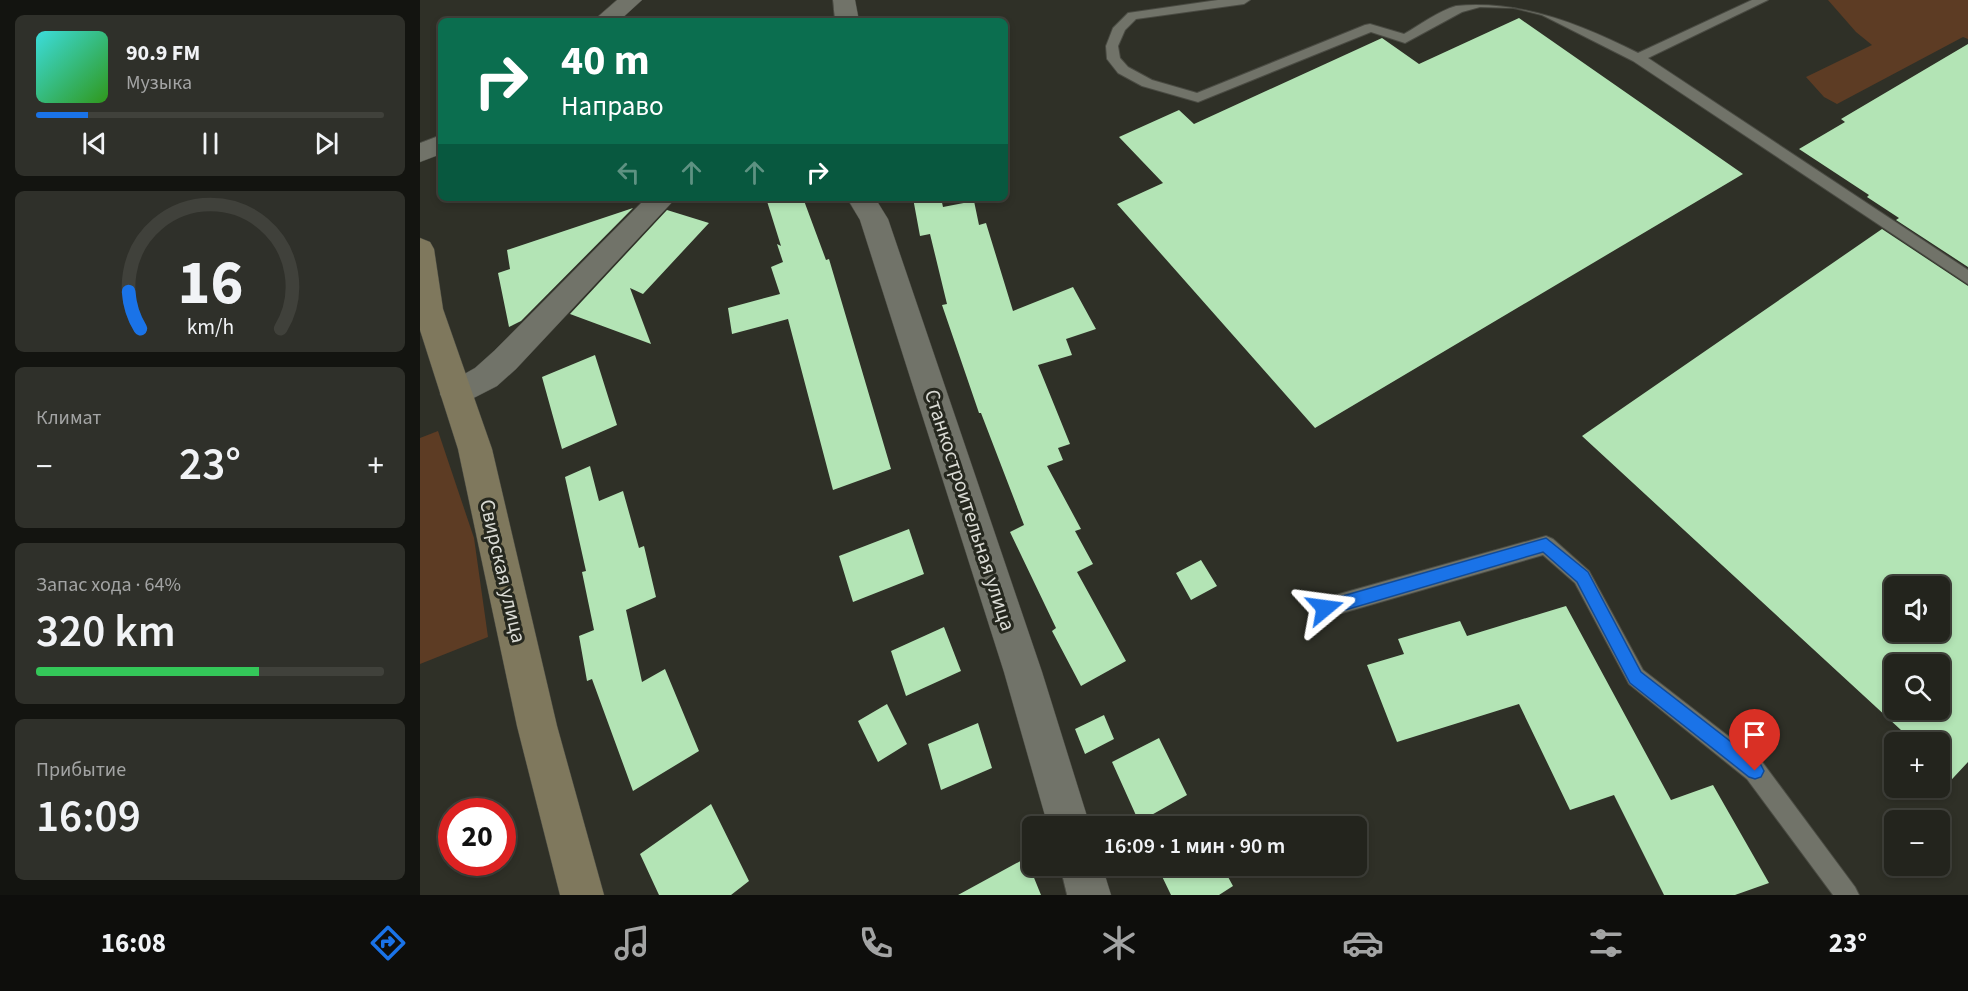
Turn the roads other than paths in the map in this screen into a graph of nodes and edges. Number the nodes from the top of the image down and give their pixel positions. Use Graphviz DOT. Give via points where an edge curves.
graph roads {
  1 [pos="631,0"];
  2 [pos="844,0"];
  3 [pos="1244,0"];
  4 [pos="1762,0"];
  5 [pos="609,18"];
  6 [pos="847,18"];
  7 [pos="1638,58"];
  8 [pos="438,145"];
  9 [pos="420,153"];
  10 [pos="659,201"];
  11 [pos="863,201"];
  12 [pos="420,249"];
  13 [pos="1968,278"];
  14 [pos="456,394"];
  15 [pos="1325,608"];
  16 [pos="1066,816"];
  17 [pos="1084,876"];
  18 [pos="582,895"];
  19 [pos="1089,895"];
  20 [pos="1847,895"];
  1 -- 5 [label="street"];
  2 -- 6 [label="street"];
  3 -- 7 [label="lane" via="1132,16 1119,28 1112,46 1114,59 1123,70 1147,83 1198,98 1370,28 1405,39 1458,9 1480,3 1514,4 1546,12"];
  4 -- 7 [label="lane"];
  7 -- 13 [label="lane"];
  8 -- 9 [label="street"];
  10 -- 14 [label="street" via="505,360 486,377"];
  11 -- 16 [label="street, Станкостроительная улица" via="878,230 1023,672"];
  12 -- 14 [label="street, Свирская улица" via="428,309"];
  14 -- 18 [label="street, Свирская улица" via="475,449 537,726"];
  15 -- 20 [label="lane" via="1546,545 1582,577 1636,677 1755,771"];
  17 -- 19 [label="street"];
}
